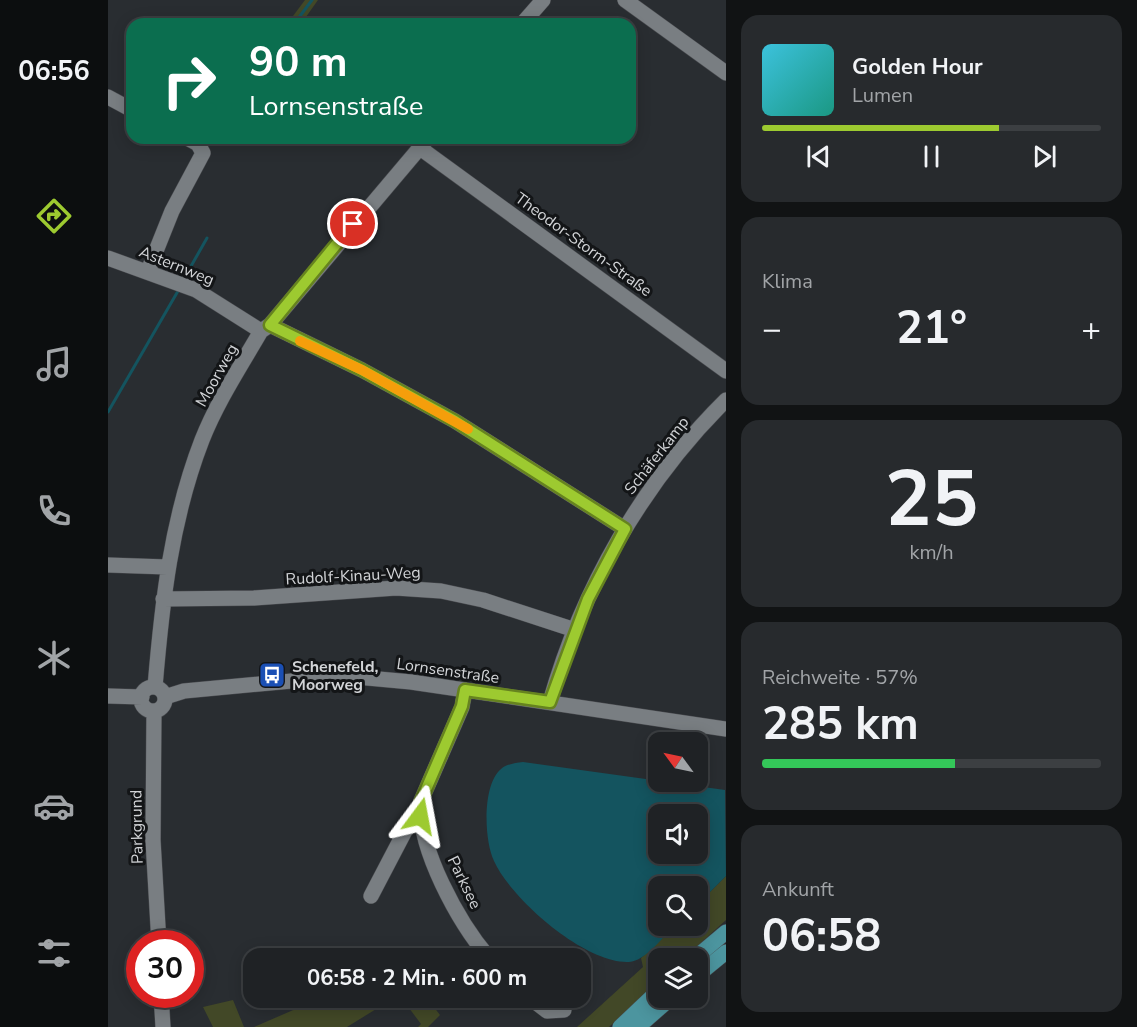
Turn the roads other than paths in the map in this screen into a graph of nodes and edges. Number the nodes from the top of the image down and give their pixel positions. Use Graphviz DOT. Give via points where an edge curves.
graph roads {
  1 [pos="543,0"];
  2 [pos="625,0"];
  3 [pos="527,18"];
  4 [pos="726,73"];
  5 [pos="108,97"];
  6 [pos="126,107"];
  7 [pos="198,144"];
  8 [pos="423,144"];
  9 [pos="425,144"];
  10 [pos="108,258"];
  11 [pos="148,271"];
  12 [pos="265,328"];
  13 [pos="726,370"];
  14 [pos="726,400"];
  15 [pos="625,529"];
  16 [pos="108,565"];
  17 [pos="167,567"];
  18 [pos="163,599"];
  19 [pos="575,630"];
  20 [pos="465,690"];
  21 [pos="160,692"];
  22 [pos="108,696"];
  23 [pos="142,697"];
  24 [pos="550,702"];
  25 [pos="154,711"];
  26 [pos="726,729"];
  27 [pos="420,816"];
  28 [pos="371,896"];
  29 [pos="158,930"];
  30 [pos="726,932"];
  31 [pos="482,948"];
  32 [pos="707,948"];
  33 [pos="726,952"];
  34 [pos="708,967"];
  35 [pos="648,1000"];
  36 [pos="162,1008"];
  37 [pos="543,1008"];
  38 [pos="659,1008"];
  39 [pos="564,1010"];
  40 [pos="163,1027"];
  41 [pos="620,1027"];
  42 [pos="638,1027"];
  1 -- 3 [label="street"];
  2 -- 4 [label="street"];
  5 -- 6 [label="street"];
  7 -- 11 [label="street" via="203,153 172,212"];
  8 -- 12 [label="street, Moorweg"];
  9 -- 13 [label="street, Theodor-Storm-Straße"];
  10 -- 11 [label="street, Asternweg"];
  11 -- 12 [label="street, Asternweg" via="206,295"];
  12 -- 15 [label="street, Asternweg" via="362,370 455,421"];
  12 -- 17 [label="street, Moorweg" via="202,441"];
  14 -- 15 [label="street, Schäferkamp" via="675,457"];
  15 -- 19 [label="street, Schäferkamp"];
  16 -- 17 [label="street"];
  17 -- 18 [label="street, Moorweg"];
  18 -- 19 [label="street, Rudolf-Kinau-Weg" via="254,598 396,588 441,591 483,600"];
  18 -- 21 [label="street, Moorweg"];
  19 -- 24 [label="street, Schäferkamp"];
  20 -- 21 [label="street, Lornsenstraße" via="346,676"];
  20 -- 24 [label="street, Lornsenstraße"];
  20 -- 27 [label="street" via="462,706 421,801"];
  21 -- 23 [label="street" via="145,691"];
  21 -- 25 [label="street" via="161,708"];
  22 -- 23 [label="street"];
  23 -- 25 [label="street" via="144,707"];
  24 -- 26 [label="street, Lornsenstraße"];
  25 -- 29 [label="street, Parkgrund" via="153,840"];
  27 -- 28 [label="street" via="405,831"];
  27 -- 31 [label="street, Parksee" via="448,895"];
  30 -- 32 [label="main road"];
  33 -- 34 [label="main road"];
  35 -- 41 [label="main road"];
  36 -- 40 [label="street"];
  37 -- 39 [label="street"];
  38 -- 42 [label="main road"];
}
